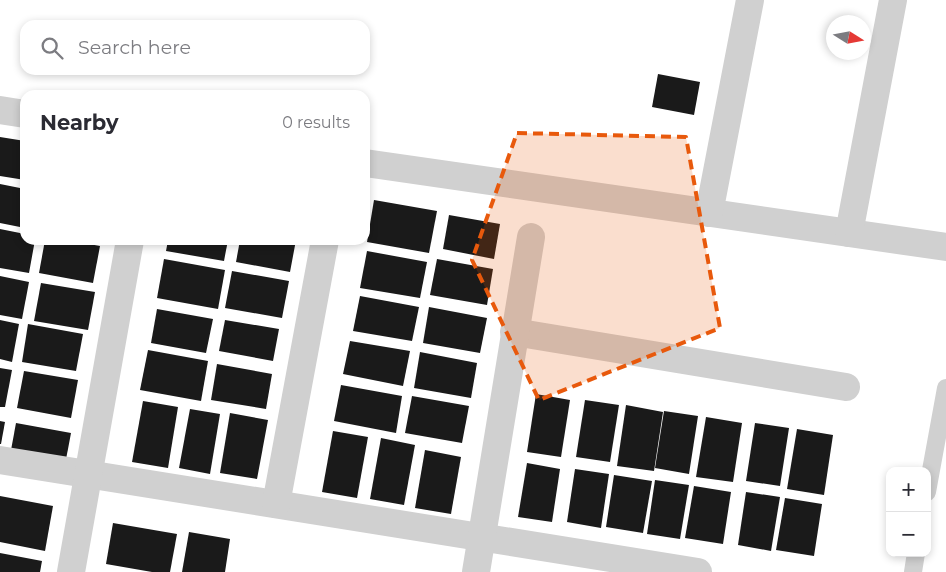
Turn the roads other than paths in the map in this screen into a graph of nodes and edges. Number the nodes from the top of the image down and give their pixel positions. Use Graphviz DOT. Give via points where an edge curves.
graph roads {
  1 [pos="750,0"];
  2 [pos="893,0"];
  3 [pos="0,110"];
  4 [pos="20,113"];
  5 [pos="370,164"];
  6 [pos="710,213"];
  7 [pos="848,233"];
  8 [pos="531,237"];
  9 [pos="129,245"];
  10 [pos="323,245"];
  11 [pos="946,247"];
  12 [pos="514,332"];
  13 [pos="846,387"];
  14 [pos="946,388"];
  15 [pos="0,460"];
  16 [pos="931,470"];
  17 [pos="88,475"];
  18 [pos="276,504"];
  19 [pos="482,537"];
  20 [pos="915,557"];
  21 [pos="71,572"];
  22 [pos="476,572"];
  23 [pos="698,572"];
  24 [pos="913,572"];
  1 -- 6 [label="street"];
  2 -- 7 [label="street"];
  3 -- 4 [label="street"];
  5 -- 6 [label="street"];
  6 -- 7 [label="street"];
  7 -- 11 [label="street"];
  8 -- 12 [label="street"];
  9 -- 17 [label="street"];
  10 -- 18 [label="street"];
  12 -- 13 [label="street"];
  12 -- 19 [label="street"];
  14 -- 16 [label="lane"];
  15 -- 17 [label="street"];
  17 -- 18 [label="street"];
  17 -- 21 [label="street"];
  18 -- 19 [label="street"];
  19 -- 22 [label="street"];
  19 -- 23 [label="street"];
  20 -- 24 [label="lane"];
}
